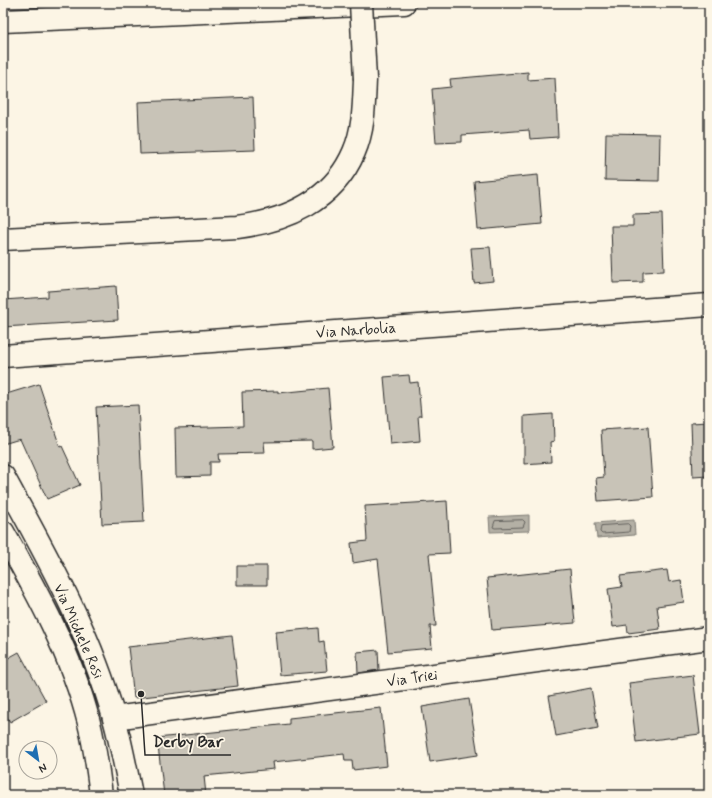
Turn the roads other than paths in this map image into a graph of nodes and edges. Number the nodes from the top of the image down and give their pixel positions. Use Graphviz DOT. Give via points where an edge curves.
graph roads {
  1 [pos="361,3"];
  2 [pos="404,3"];
  3 [pos="3,21"];
  4 [pos="3,239"];
  5 [pos="709,305"];
  6 [pos="3,356"];
  7 [pos="3,476"];
  8 [pos="3,532"];
  9 [pos="709,638"];
  10 [pos="114,718"];
  11 [pos="101,795"];
  12 [pos="131,795"];
  1 -- 4 [label="main road, bridge" via="365,80 363,116 355,151 347,166 324,192 295,212 273,221 237,227"];
  2 -- 3 [label="main road"];
  5 -- 6 [label="main road, Via Narbolia"];
  7 -- 10 [label="main road, Via Michele Rosi" via="48,561 88,645"];
  8 -- 11 [label="main road, Via Michele Rosi" via="28,575 69,663 90,724"];
  9 -- 10 [label="main road, Via Triei"];
  10 -- 12 [label="main road, Via Michele Rosi"];
}
